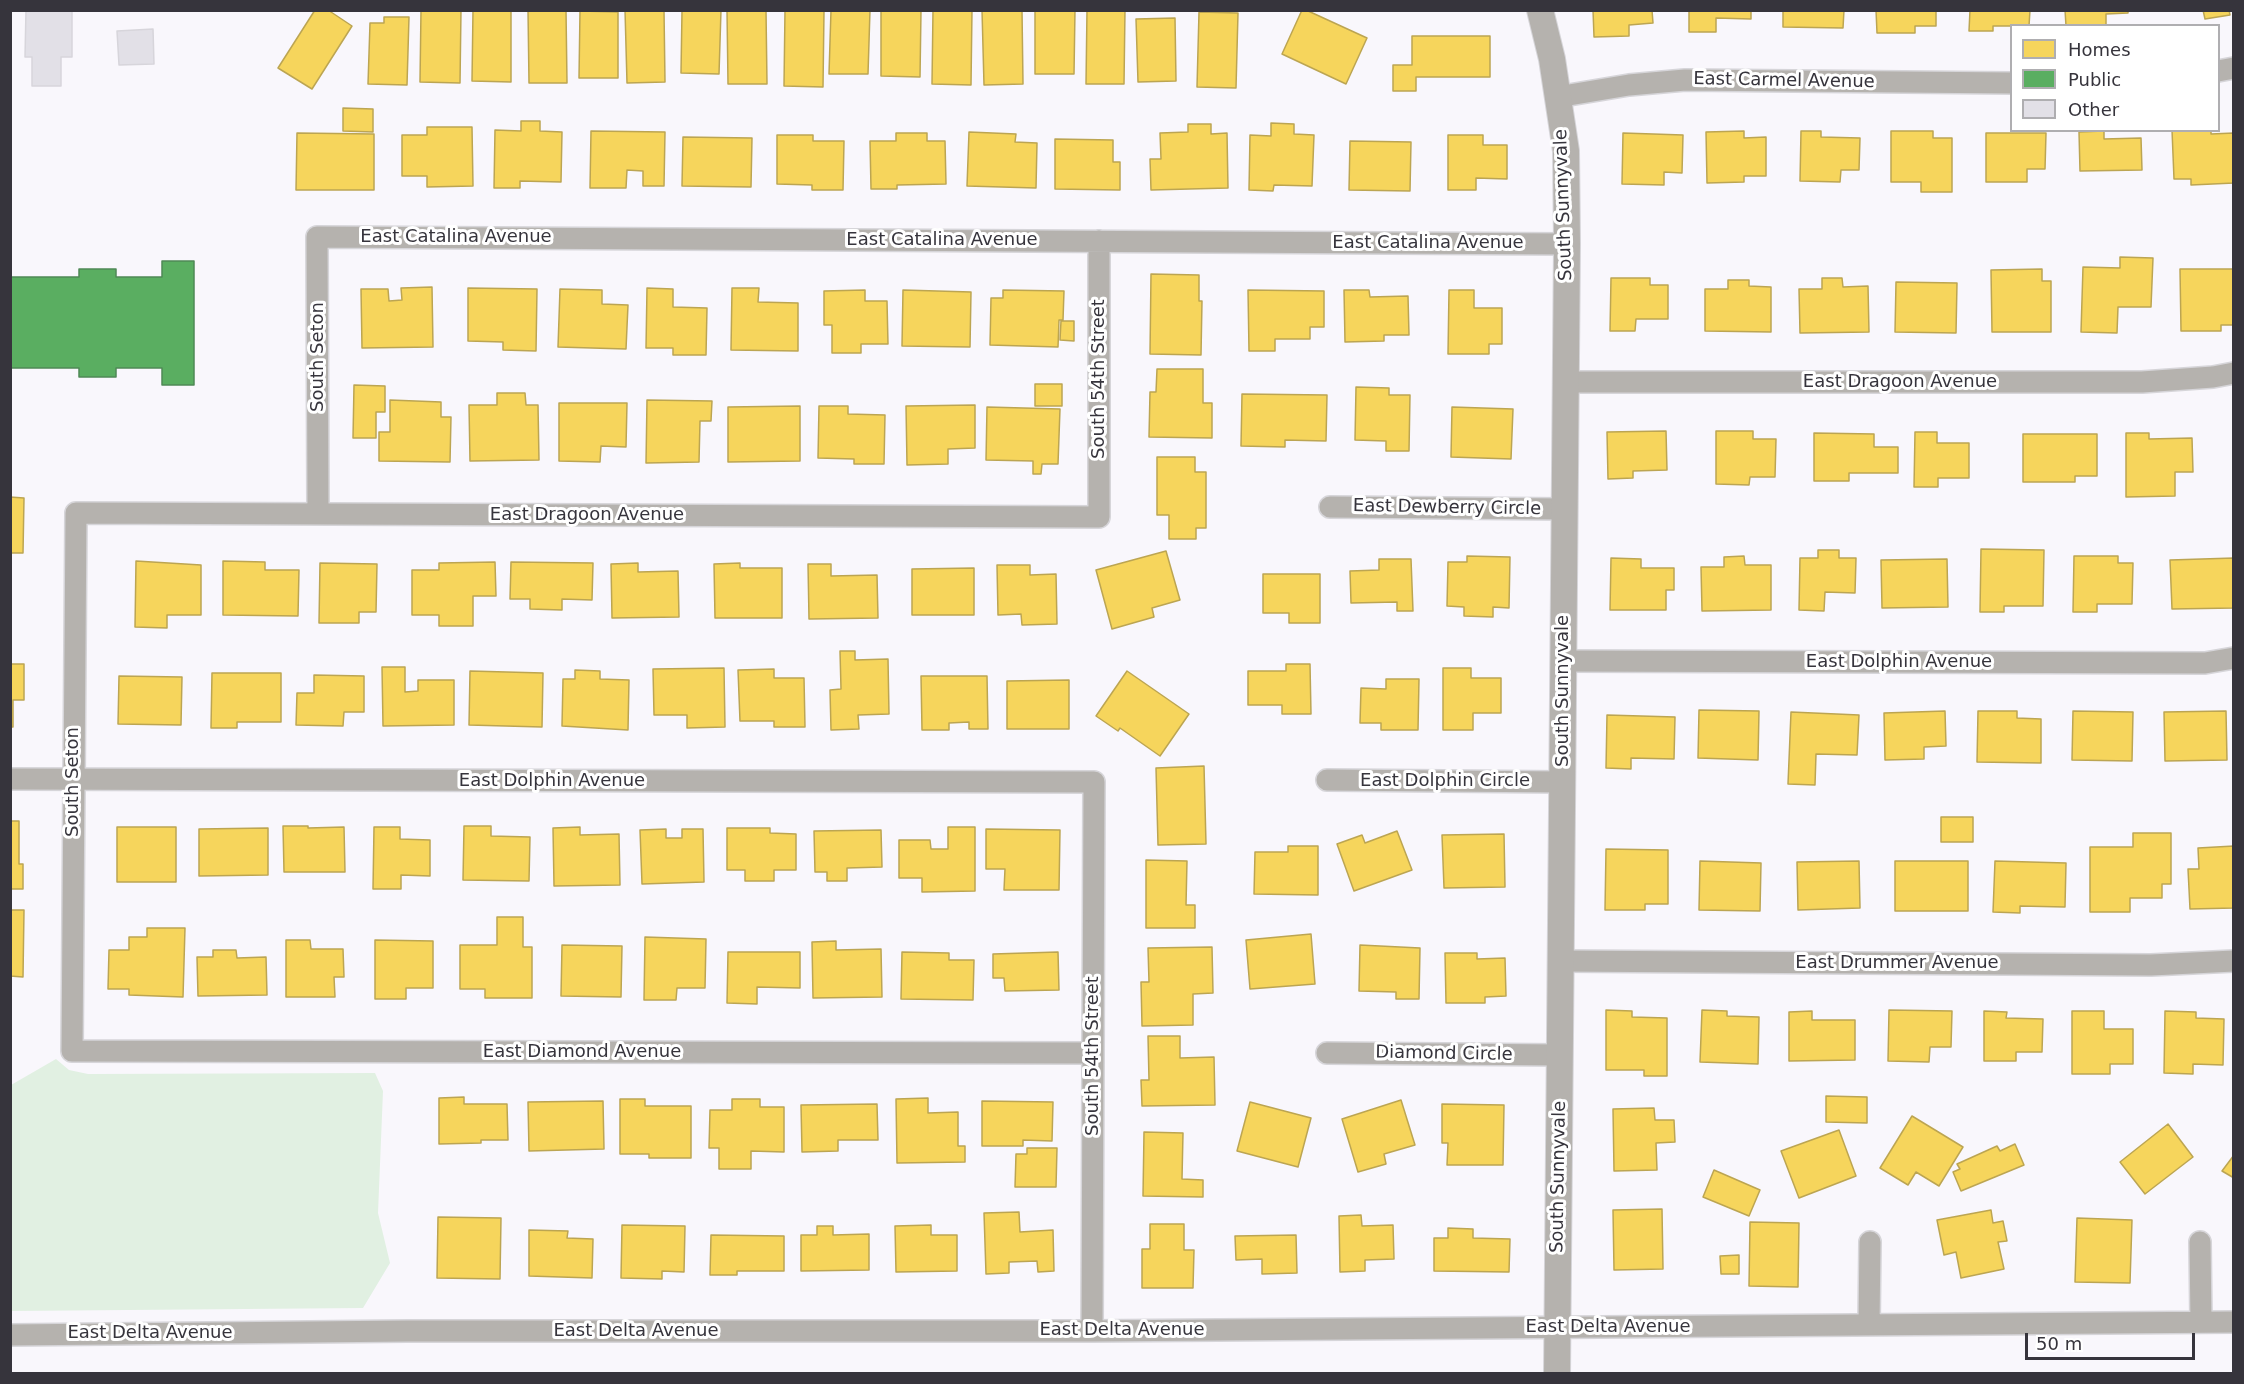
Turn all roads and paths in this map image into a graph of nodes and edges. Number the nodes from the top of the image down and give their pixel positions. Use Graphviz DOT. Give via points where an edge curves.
graph roads {
  1 [pos="1540,10"];
  2 [pos="2010,83"];
  3 [pos="1557,97"];
  4 [pos="317,237"];
  5 [pos="1099,241"];
  6 [pos="1567,244"];
  7 [pos="2234,373"];
  8 [pos="1566,382"];
  9 [pos="1330,507"];
  10 [pos="1565,509"];
  11 [pos="76,513"];
  12 [pos="318,513"];
  13 [pos="1099,517"];
  14 [pos="2234,657"];
  15 [pos="1564,661"];
  16 [pos="10,779"];
  17 [pos="73,780"];
  18 [pos="1327,780"];
  19 [pos="1094,782"];
  20 [pos="1563,782"];
  21 [pos="1561,961"];
  22 [pos="2234,961"];
  23 [pos="72,1051"];
  24 [pos="1092,1053"];
  25 [pos="1327,1053"];
  26 [pos="1560,1055"];
  27 [pos="1870,1242"];
  28 [pos="2200,1242"];
  29 [pos="2201,1322"];
  30 [pos="2234,1322"];
  31 [pos="1869,1325"];
  32 [pos="1558,1327"];
  33 [pos="1092,1331"];
  34 [pos="10,1335"];
  35 [pos="1557,1374"];
  1 -- 3 [label="street, South Sunnyvale"];
  2 -- 3 [label="street, East Carmel Avenue" via="1685,80"];
  3 -- 6 [label="street, South Sunnyvale" via="1566,151"];
  4 -- 5 [label="street, East Catalina Avenue"];
  4 -- 12 [label="street, South Seton"];
  5 -- 6 [label="street, East Catalina Avenue"];
  5 -- 13 [label="street, South 54th Street"];
  6 -- 8 [label="street, South Sunnyvale"];
  7 -- 8 [label="street, East Dragoon Avenue" via="2142,382"];
  8 -- 10 [label="street, South Sunnyvale"];
  9 -- 10 [label="street, East Dewberry Circle"];
  10 -- 15 [label="street, South Sunnyvale"];
  11 -- 12 [label="street, East Dragoon Avenue"];
  11 -- 17 [label="street, South Seton"];
  12 -- 13 [label="street, East Dragoon Avenue"];
  14 -- 15 [label="street, East Dolphin Avenue" via="2205,663"];
  15 -- 20 [label="street, South Sunnyvale"];
  16 -- 17 [label="street, East Dolphin Avenue"];
  17 -- 19 [label="street, East Dolphin Avenue"];
  17 -- 23 [label="street, South Seton"];
  18 -- 20 [label="street, East Dolphin Circle"];
  19 -- 24 [label="street, South 54th Street"];
  20 -- 21 [label="street, South Sunnyvale"];
  21 -- 22 [label="street, East Drummer Avenue" via="2151,965"];
  21 -- 26 [label="street, South Sunnyvale"];
  23 -- 24 [label="street, East Diamond Avenue"];
  24 -- 33 [label="street, South 54th Street"];
  25 -- 26 [label="street, Diamond Circle"];
  26 -- 32 [label="street, South Sunnyvale"];
  27 -- 31 [label="street"];
  28 -- 29 [label="street"];
  29 -- 30 [label="street, East Delta Avenue"];
  29 -- 31 [label="street, East Delta Avenue"];
  31 -- 32 [label="street, East Delta Avenue"];
  32 -- 33 [label="street, East Delta Avenue"];
  32 -- 35 [label="street, South Sunnyvale"];
  33 -- 34 [label="street, East Delta Avenue"];
}
